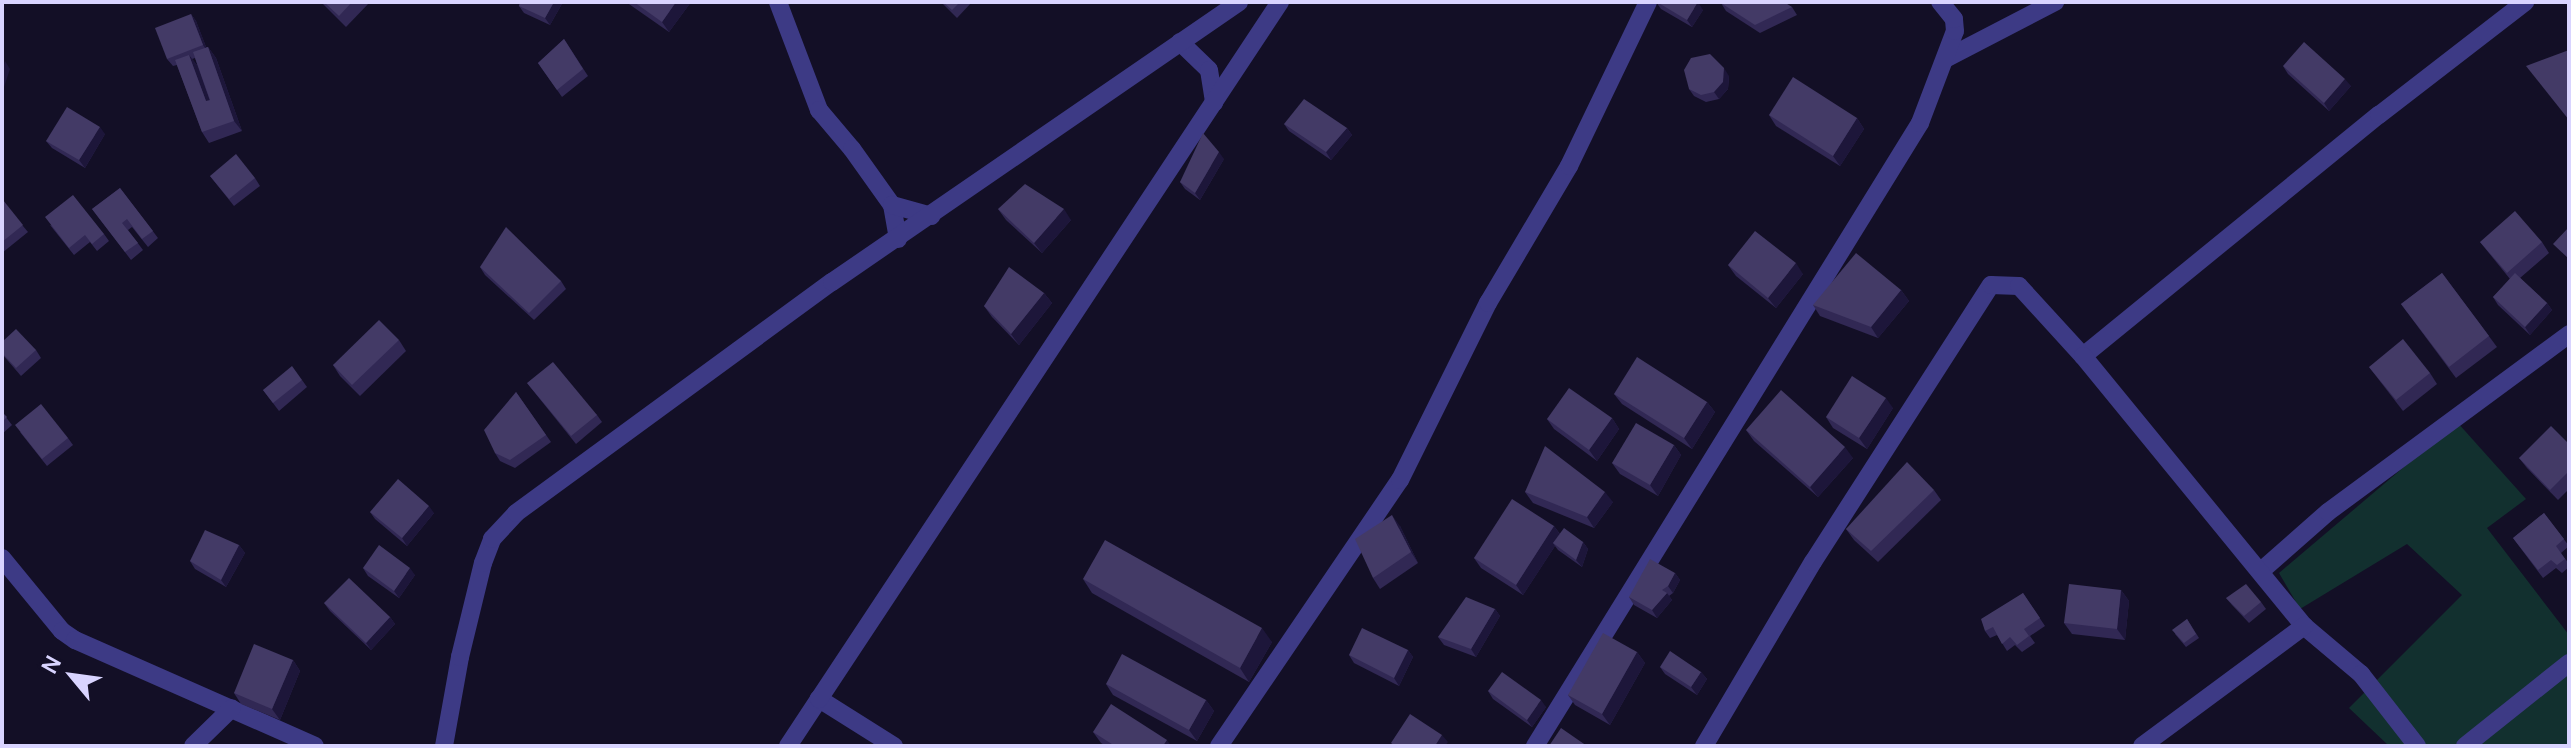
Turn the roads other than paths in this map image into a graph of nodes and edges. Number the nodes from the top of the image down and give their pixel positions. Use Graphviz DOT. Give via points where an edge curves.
graph roads {
  1 [pos="778,2"];
  2 [pos="1239,2"];
  3 [pos="1280,2"];
  4 [pos="1648,2"];
  5 [pos="1940,2"];
  6 [pos="2055,2"];
  7 [pos="2525,2"];
  8 [pos="1180,42"];
  9 [pos="1947,58"];
  10 [pos="1214,103"];
  11 [pos="892,205"];
  12 [pos="932,216"];
  13 [pos="898,239"];
  14 [pos="2569,334"];
  15 [pos="2083,356"];
  16 [pos="2,558"];
  17 [pos="2261,571"];
  18 [pos="2304,626"];
  19 [pos="2569,663"];
  20 [pos="819,699"];
  21 [pos="232,708"];
  22 [pos="193,746"];
  23 [pos="315,746"];
  24 [pos="444,746"];
  25 [pos="788,746"];
  26 [pos="894,746"];
  27 [pos="1219,746"];
  28 [pos="1535,746"];
  29 [pos="1704,746"];
  30 [pos="2142,746"];
  31 [pos="2417,746"];
  32 [pos="2465,746"];
  1 -- 11 [label="street" via="819,110"];
  2 -- 8 [label="street"];
  3 -- 10 [label="street"];
  4 -- 27 [label="street" via="1569,166 1488,303 1400,480"];
  5 -- 9 [label="street" via="1954,19"];
  6 -- 9 [label="street"];
  7 -- 15 [label="street"];
  8 -- 10 [label="street" via="1209,70"];
  8 -- 12 [label="street"];
  9 -- 28 [label="street" via="1920,123"];
  10 -- 20 [label="street"];
  11 -- 12 [label="street"];
  11 -- 13 [label="street"];
  12 -- 13 [label="street"];
  13 -- 24 [label="street" via="516,513 492,539 460,657"];
  14 -- 17 [label="street" via="2328,512"];
  15 -- 17 [label="street"];
  15 -- 29 [label="street" via="2019,286 1991,285 1813,562"];
  16 -- 21 [label="street" via="75,640"];
  17 -- 18 [label="street"];
  18 -- 30 [label="street"];
  18 -- 31 [label="street" via="2361,674"];
  19 -- 32 [label="street"];
  20 -- 25 [label="street"];
  20 -- 26 [label="street"];
  21 -- 22 [label="street"];
  21 -- 23 [label="street"];
}
